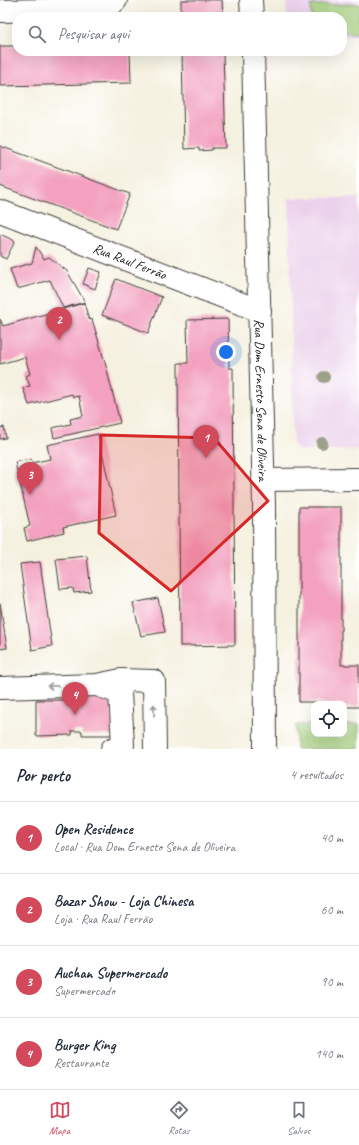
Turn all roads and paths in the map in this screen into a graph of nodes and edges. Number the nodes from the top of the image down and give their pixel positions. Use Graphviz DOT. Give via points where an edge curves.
graph roads {
  1 [pos="116,0"];
  2 [pos="251,0"];
  3 [pos="0,11"];
  4 [pos="252,12"];
  5 [pos="253,56"];
  6 [pos="0,211"];
  7 [pos="260,311"];
  8 [pos="359,479"];
  9 [pos="263,480"];
  10 [pos="97,685"];
  11 [pos="0,688"];
  12 [pos="112,749"];
  13 [pos="155,749"];
  14 [pos="265,749"];
  1 -- 3 [label="street" via="107,9"];
  2 -- 4 [label="street"];
  5 -- 7 [label="street, Rua Dom Ernesto Sena de Oliveira"];
  6 -- 7 [label="street, Rua Raul Ferrão"];
  7 -- 9 [label="street, Rua Dom Ernesto Sena de Oliveira"];
  8 -- 9 [label="street"];
  9 -- 14 [label="street, Rua Dom Ernesto Sena de Oliveira"];
  10 -- 11 [label="street, one-way"];
  10 -- 12 [label="street" via="120,692 123,745"];
  13 -- 10 [label="street, one-way" via="154,681 121,680"];
}
